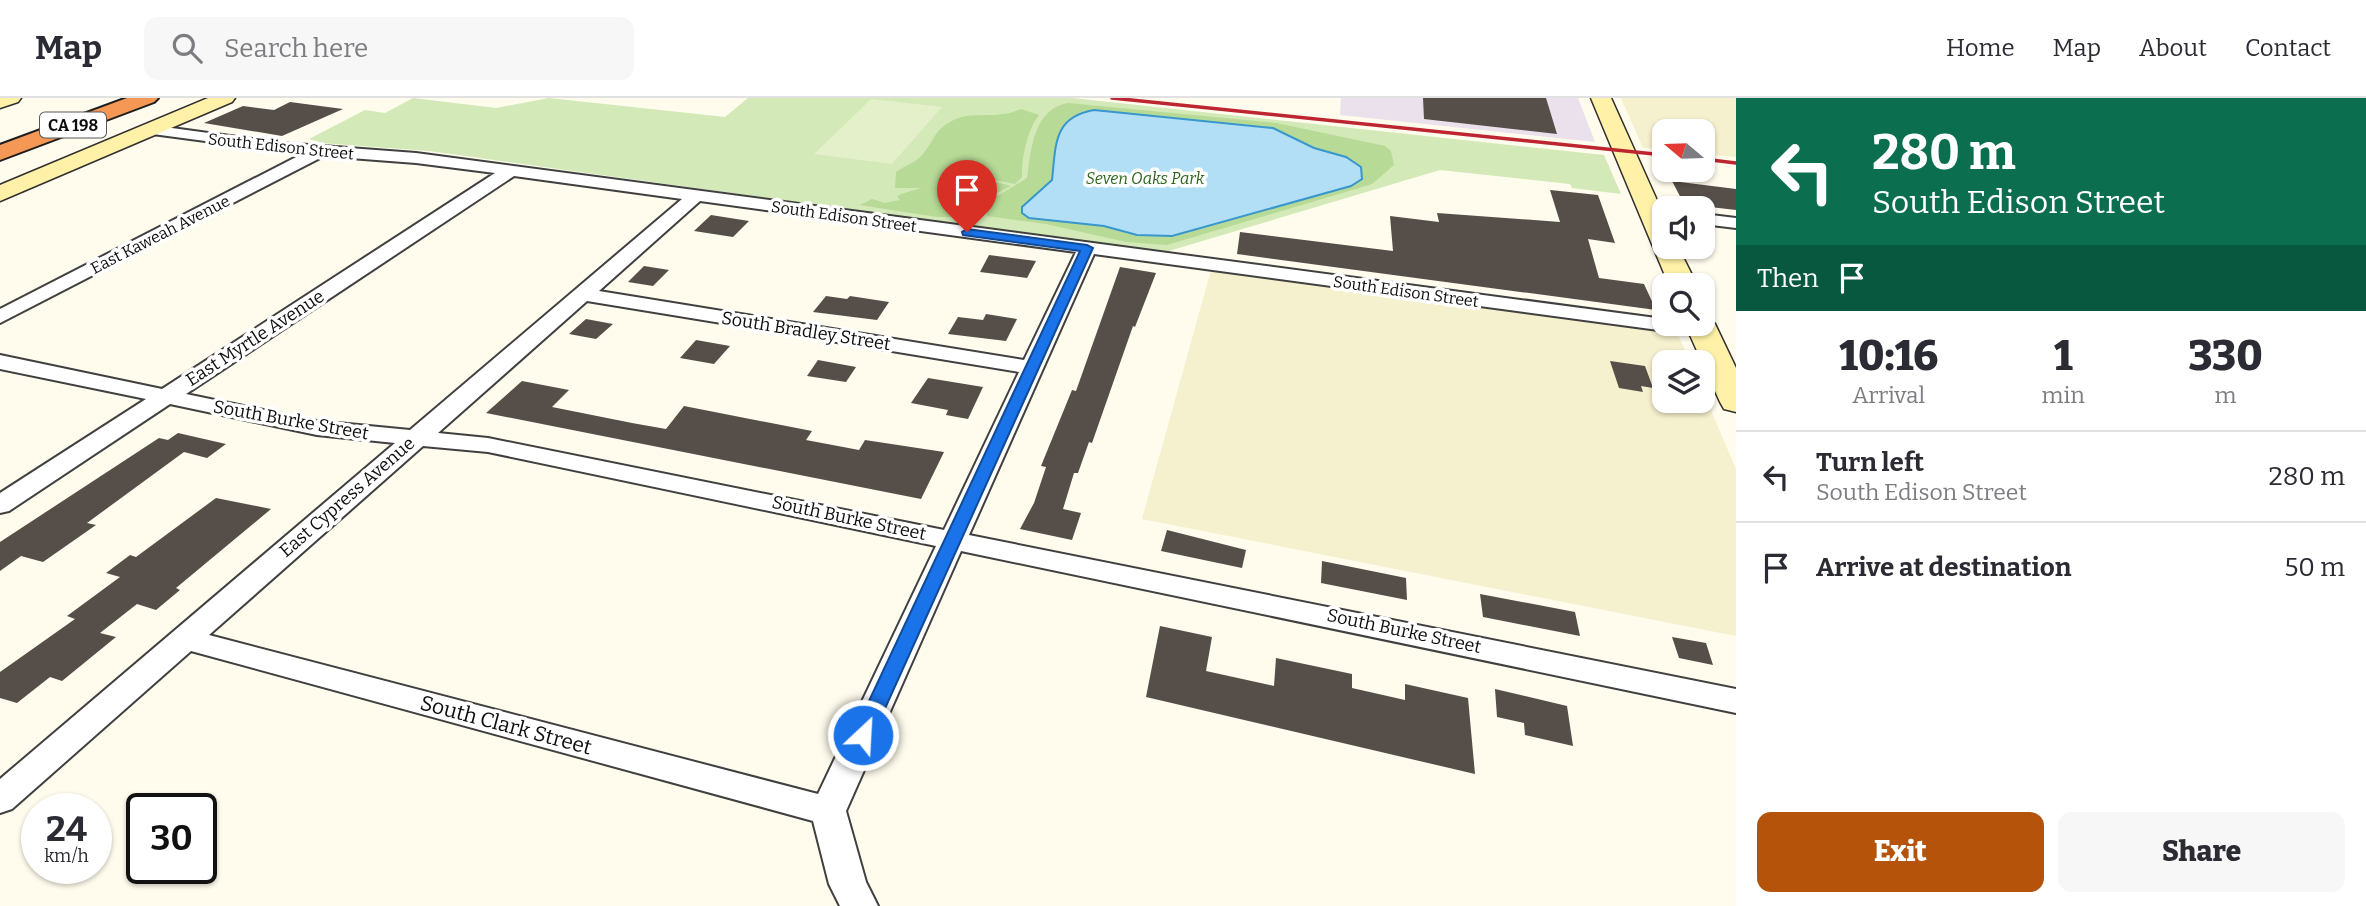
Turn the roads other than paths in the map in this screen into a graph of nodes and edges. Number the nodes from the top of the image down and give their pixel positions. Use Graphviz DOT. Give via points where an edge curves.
graph roads {
  1 [pos="10,98"];
  2 [pos="103,98"];
  3 [pos="147,98"];
  4 [pos="225,98"];
  5 [pos="1601,98"];
  6 [pos="0,102"];
  7 [pos="150,130"];
  8 [pos="0,135"];
  9 [pos="321,151"];
  10 [pos="0,153"];
  11 [pos="510,171"];
  12 [pos="0,194"];
  13 [pos="696,196"];
  14 [pos="1652,204"];
  15 [pos="1715,220"];
  16 [pos="1736,223"];
  17 [pos="1087,248"];
  18 [pos="580,294"];
  19 [pos="0,317"];
  20 [pos="1652,321"];
  21 [pos="1706,336"];
  22 [pos="0,362"];
  23 [pos="1032,368"];
  24 [pos="165,397"];
  25 [pos="1736,402"];
  26 [pos="414,439"];
  27 [pos="0,505"];
  28 [pos="951,539"];
  29 [pos="185,639"];
  30 [pos="1736,701"];
  31 [pos="0,799"];
  32 [pos="828,811"];
  33 [pos="859,906"];
  1 -- 6 [label="street"];
  2 -- 8 [label="highway, CA 198"];
  3 -- 10 [label="highway, CA 198"];
  4 -- 7 [label="street"];
  5 -- 14 [label="street"];
  7 -- 9 [label="street, South Edison Street"];
  7 -- 12 [label="street"];
  9 -- 11 [label="street, South Edison Street"];
  9 -- 19 [label="street, East Kaweah Avenue"];
  11 -- 13 [label="street, South Edison Street"];
  11 -- 24 [label="street, East Myrtle Avenue"];
  13 -- 17 [label="street, South Edison Street"];
  13 -- 18 [label="street, East Cypress Avenue"];
  15 -- 16 [label="street"];
  17 -- 20 [label="street, South Edison Street"];
  17 -- 23 [label="street"];
  18 -- 23 [label="street, South Bradley Street"];
  18 -- 26 [label="street, East Cypress Avenue"];
  21 -- 25 [label="street"];
  22 -- 24 [label="street, South Burke Street"];
  23 -- 28 [label="street"];
  24 -- 26 [label="street, South Burke Street" via="317,428"];
  24 -- 27 [label="street, East Myrtle Avenue"];
  26 -- 28 [label="street, South Burke Street" via="488,445"];
  26 -- 29 [label="street, East Cypress Avenue"];
  28 -- 30 [label="street, South Burke Street"];
  28 -- 32 [label="street"];
  29 -- 31 [label="street, East Cypress Avenue"];
  29 -- 32 [label="street, South Clark Street"];
  32 -- 33 [label="street" via="848,884"];
}
